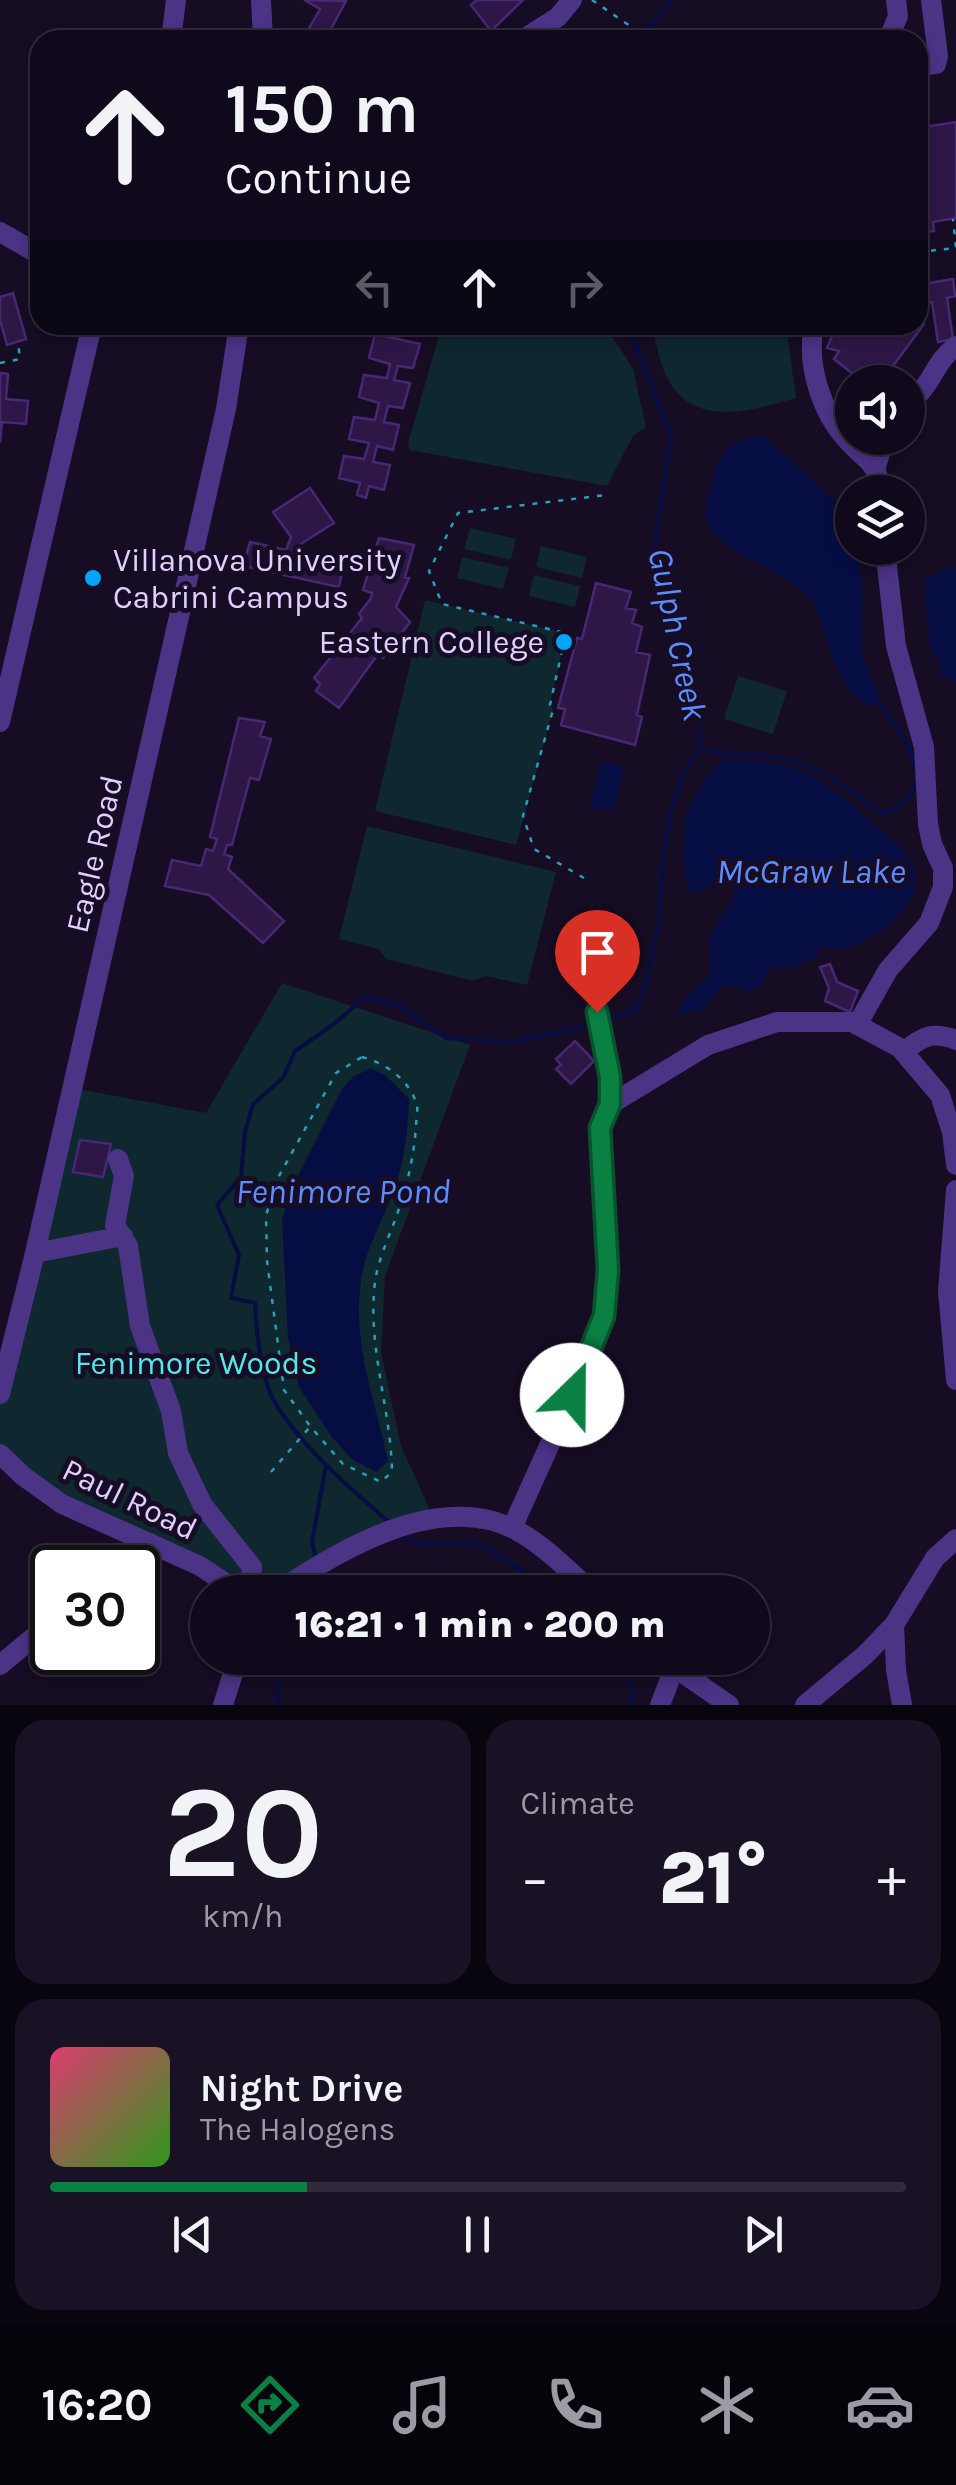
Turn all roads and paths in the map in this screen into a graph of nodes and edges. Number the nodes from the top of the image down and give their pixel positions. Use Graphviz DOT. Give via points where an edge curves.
graph roads {
  1 [pos="176,0"];
  2 [pos="262,0"];
  3 [pos="572,0"];
  4 [pos="592,0"];
  5 [pos="896,0"];
  6 [pos="931,0"];
  7 [pos="172,30"];
  8 [pos="262,30"];
  9 [pos="538,30"];
  10 [pos="636,30"];
  11 [pos="892,30"];
  12 [pos="928,65"];
  13 [pos="953,219"];
  14 [pos="0,232"];
  15 [pos="956,248"];
  16 [pos="30,249"];
  17 [pos="928,251"];
  18 [pos="90,335"];
  19 [pos="237,335"];
  20 [pos="813,335"];
  21 [pos="18,342"];
  22 [pos="956,346"];
  23 [pos="0,363"];
  24 [pos="925,389"];
  25 [pos="880,455"];
  26 [pos="876,466"];
  27 [pos="878,475"];
  28 [pos="606,495"];
  29 [pos="887,565"];
  30 [pos="0,722"];
  31 [pos="584,878"];
  32 [pos="597,1012"];
  33 [pos="857,1025"];
  34 [pos="956,1040"];
  35 [pos="904,1052"];
  36 [pos="610,1104"];
  37 [pos="118,1159"];
  38 [pos="956,1165"];
  39 [pos="956,1190"];
  40 [pos="123,1236"];
  41 [pos="35,1253"];
  42 [pos="952,1297"];
  43 [pos="956,1380"];
  44 [pos="0,1394"];
  45 [pos="310,1426"];
  46 [pos="0,1454"];
  47 [pos="271,1472"];
  48 [pos="512,1528"];
  49 [pos="956,1539"];
  50 [pos="150,1543"];
  51 [pos="213,1575"];
  52 [pos="251,1575"];
  53 [pos="303,1575"];
  54 [pos="573,1575"];
  55 [pos="894,1625"];
  56 [pos="30,1641"];
  57 [pos="0,1666"];
  58 [pos="232,1675"];
  59 [pos="666,1675"];
  60 [pos="684,1675"];
  61 [pos="222,1705"];
  62 [pos="660,1705"];
  63 [pos="729,1705"];
  64 [pos="805,1705"];
  65 [pos="902,1705"];
  1 -- 7 [label="street"];
  2 -- 8 [label="street"];
  3 -- 9 [label="street"];
  4 -- 10 [label="path"];
  5 -- 11 [label="street"];
  6 -- 12 [label="street" via="938,56"];
  13 -- 15 [label="path"];
  14 -- 16 [label="street"];
  15 -- 17 [label="path"];
  18 -- 30 [label="street"];
  19 -- 41 [label="street, Eagle Road"];
  20 -- 26 [label="street" via="811,367 821,394 846,440"];
  21 -- 23 [label="path" via="20,360"];
  22 -- 24 [label="street"];
  25 -- 26 [label="street"];
  26 -- 27 [label="street"];
  28 -- 31 [label="path" via="458,513 429,571 442,604 566,633 524,816 534,849"];
  29 -- 33 [label="street" via="896,646 927,763 928,824 944,887 929,923 888,970"];
  32 -- 36 [label="street"];
  33 -- 35 [label="street"];
  33 -- 36 [label="street" via="777,1022 708,1045"];
  34 -- 35 [label="street" via="938,1033"];
  35 -- 38 [label="street" via="940,1096"];
  36 -- 48 [label="street" via="600,1128 604,1316"];
  37 -- 40 [label="street" via="124,1176 115,1225"];
  39 -- 42 [label="street"];
  40 -- 41 [label="street"];
  40 -- 52 [label="street" via="140,1326 171,1411 178,1453 202,1504 252,1567"];
  41 -- 44 [label="street, Eagle Road"];
  42 -- 43 [label="street"];
  45 -- 45 [label="path" via="343,1464 382,1482 392,1472 374,1350 375,1284 414,1152 417,1106 382,1062 362,1057 336,1073 279,1176 266,1215 269,1298 284,1390"];
  45 -- 47 [label="path"];
  46 -- 50 [label="street, Paul Road" via="62,1504"];
  48 -- 53 [label="street" via="463,1517 434,1519 335,1553"];
  48 -- 54 [label="street"];
  49 -- 55 [label="street" via="935,1558"];
  50 -- 51 [label="street, Paul Road"];
  55 -- 64 [label="street"];
  55 -- 65 [label="street"];
  56 -- 57 [label="street"];
  58 -- 61 [label="street"];
  59 -- 62 [label="street"];
  60 -- 63 [label="street"];
}
